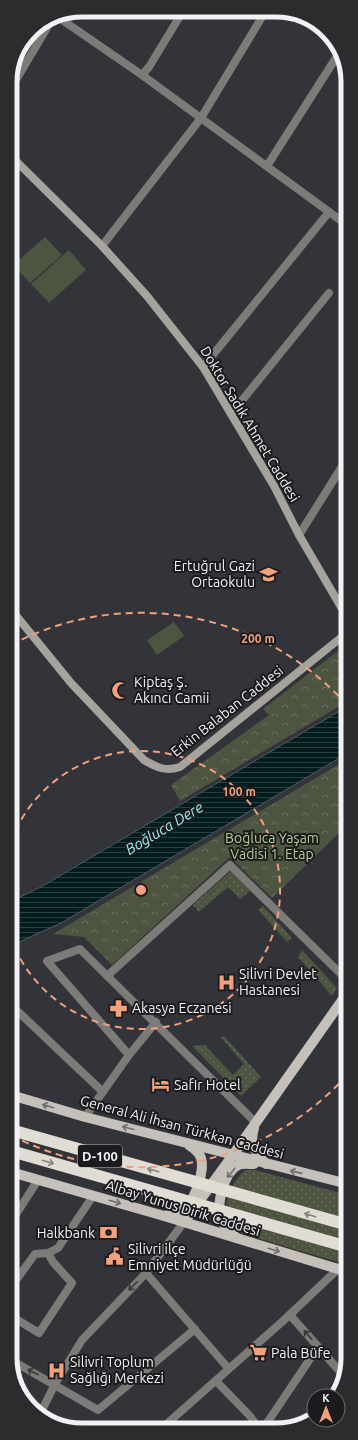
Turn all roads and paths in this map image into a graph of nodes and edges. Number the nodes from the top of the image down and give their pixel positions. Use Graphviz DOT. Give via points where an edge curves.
graph roads {
  1 [pos="179,17"];
  2 [pos="262,17"];
  3 [pos="61,21"];
  4 [pos="47,27"];
  5 [pos="336,57"];
  6 [pos="142,75"];
  7 [pos="17,78"];
  8 [pos="201,118"];
  9 [pos="17,162"];
  10 [pos="267,166"];
  11 [pos="329,212"];
  12 [pos="341,221"];
  13 [pos="102,246"];
  14 [pos="330,293"];
  15 [pos="203,367"];
  16 [pos="231,414"];
  17 [pos="341,468"];
  18 [pos="299,535"];
  19 [pos="341,607"];
  20 [pos="17,616"];
  21 [pos="341,638"];
  22 [pos="341,974"];
  23 [pos="107,976"];
  24 [pos="341,1002"];
  25 [pos="17,1012"];
  26 [pos="156,1022"];
  27 [pos="129,1055"];
  28 [pos="103,1092"];
  29 [pos="17,1097"];
  30 [pos="86,1117"];
  31 [pos="255,1122"];
  32 [pos="17,1132"];
  33 [pos="188,1144"];
  34 [pos="17,1153"];
  35 [pos="234,1155"];
  36 [pos="266,1164"];
  37 [pos="17,1174"];
  38 [pos="38,1180"];
  39 [pos="341,1182"];
  40 [pos="93,1196"];
  41 [pos="17,1213"];
  42 [pos="164,1216"];
  43 [pos="184,1222"];
  44 [pos="341,1223"];
  45 [pos="237,1238"];
  46 [pos="341,1245"];
  47 [pos="48,1253"];
  48 [pos="341,1270"];
  49 [pos="146,1273"];
  50 [pos="341,1273"];
  51 [pos="17,1279"];
  52 [pos="290,1315"];
  53 [pos="17,1320"];
  54 [pos="194,1330"];
  55 [pos="318,1347"];
  56 [pos="18,1364"];
  57 [pos="228,1368"];
  58 [pos="340,1371"];
  59 [pos="216,1381"];
  60 [pos="55,1384"];
  61 [pos="42,1410"];
  62 [pos="168,1423"];
  63 [pos="255,1423"];
  64 [pos="263,1423"];
  1 -- 6 [label="street"];
  2 -- 8 [label="street"];
  3 -- 6 [label="street"];
  4 -- 7 [label="street"];
  5 -- 10 [label="street"];
  6 -- 8 [label="street"];
  8 -- 10 [label="street"];
  8 -- 13 [label="street"];
  9 -- 13 [label="street, Doktor Sadık Ahmet Caddesi"];
  10 -- 11 [label="street"];
  11 -- 12 [label="street"];
  11 -- 15 [label="street"];
  13 -- 15 [label="street, Doktor Sadık Ahmet Caddesi" via="147,296"];
  14 -- 16 [label="street"];
  15 -- 16 [label="street, Doktor Sadık Ahmet Caddesi"];
  16 -- 18 [label="street, Doktor Sadık Ahmet Caddesi" via="274,486"];
  17 -- 18 [label="street"];
  18 -- 19 [label="street, Doktor Sadık Ahmet Caddesi"];
  20 -- 21 [label="street, Erkin Balaban Caddesi" via="72,683 144,760 158,768 171,770 180,767"];
  22 -- 23 [label="street" via="230,865"];
  23 -- 26 [label="street"];
  23 -- 27 [label="street" via="80,949 47,961"];
  24 -- 31 [label="main road"];
  25 -- 28 [label="street"];
  26 -- 27 [label="street"];
  26 -- 31 [label="street"];
  27 -- 28 [label="street"];
  28 -- 30 [label="street"];
  30 -- 29 [label="main road, General Ali İhsan Türkkan Caddesi, one-way"];
  33 -- 30 [label="main road, General Ali İhsan Türkkan Caddesi, one-way"];
  31 -- 35 [label="main road"];
  31 -- 36 [label="main road" via="252,1142 255,1153"];
  44 -- 32 [label="highway, D-100, one-way"];
  33 -- 35 [label="main road, General Ali İhsan Türkkan Caddesi"];
  33 -- 42 [label="main road" via="198,1151 202,1160 202,1173 197,1189 187,1207"];
  34 -- 46 [label="highway, D-100, one-way"];
  35 -- 36 [label="main road, General Ali İhsan Türkkan Caddesi"];
  35 -- 43 [label="main road"];
  39 -- 36 [label="main road, General Ali İhsan Türkkan Caddesi, one-way"];
  36 -- 45 [label="main road, one-way" via="239,1165 229,1173 223,1186 221,1218"];
  37 -- 38 [label="main road, Albay Yunus Dirik Caddesi"];
  38 -- 40 [label="main road, Albay Yunus Dirik Caddesi"];
  38 -- 41 [label="street"];
  40 -- 42 [label="main road, Albay Yunus Dirik Caddesi, one-way"];
  40 -- 47 [label="street" via="58,1248"];
  42 -- 43 [label="main road, Albay Yunus Dirik Caddesi"];
  43 -- 45 [label="main road, Albay Yunus Dirik Caddesi"];
  43 -- 49 [label="street"];
  45 -- 48 [label="main road, Albay Yunus Dirik Caddesi, one-way"];
  47 -- 51 [label="street" via="35,1254"];
  47 -- 53 [label="street" via="72,1283 39,1333"];
  49 -- 54 [label="street"];
  49 -- 60 [label="street, one-way" via="82,1340"];
  50 -- 52 [label="street"];
  55 -- 52 [label="street, one-way"];
  52 -- 57 [label="street"];
  54 -- 57 [label="street"];
  54 -- 60 [label="street" via="98,1410"];
  55 -- 58 [label="street"];
  55 -- 64 [label="street"];
  60 -- 56 [label="street, one-way"];
  57 -- 59 [label="street"];
  59 -- 62 [label="street"];
  59 -- 63 [label="street"];
  60 -- 61 [label="street"];
}
